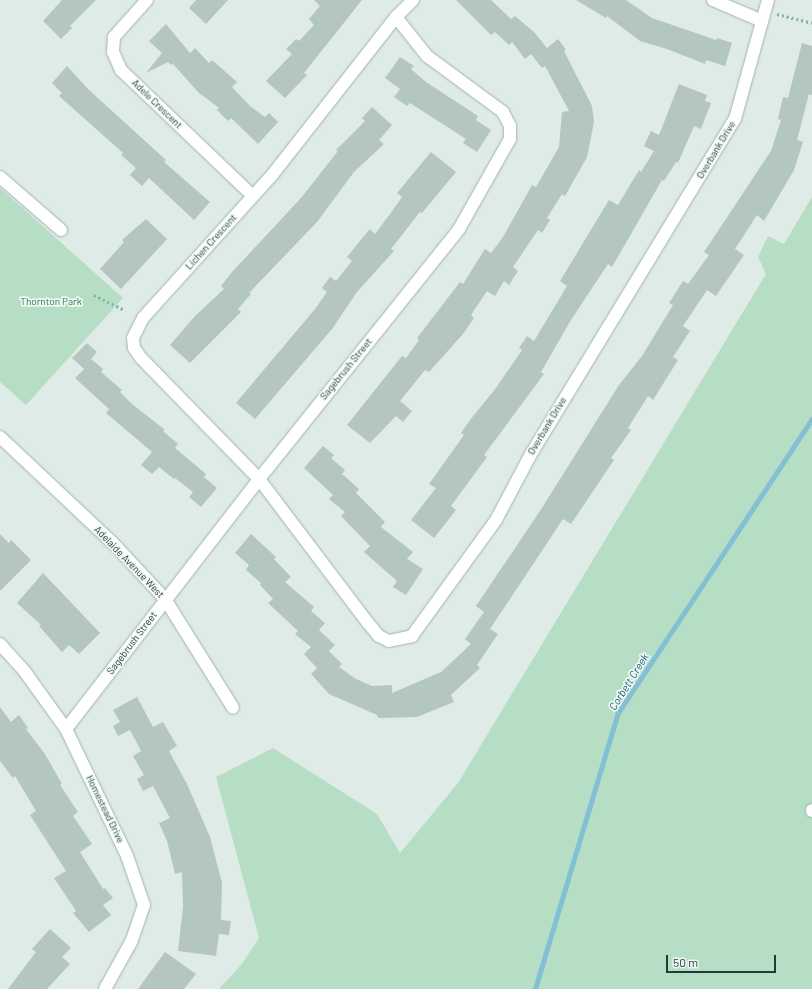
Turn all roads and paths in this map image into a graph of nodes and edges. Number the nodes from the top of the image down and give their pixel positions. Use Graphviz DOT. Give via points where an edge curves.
graph roads {
  1 [pos="147,0"];
  2 [pos="413,0"];
  3 [pos="713,0"];
  4 [pos="765,11"];
  5 [pos="396,17"];
  6 [pos="812,23"];
  7 [pos="0,177"];
  8 [pos="253,196"];
  9 [pos="61,230"];
  10 [pos="94,295"];
  11 [pos="125,310"];
  12 [pos="0,437"];
  13 [pos="258,478"];
  14 [pos="165,599"];
  15 [pos="0,644"];
  16 [pos="234,708"];
  17 [pos="66,729"];
  18 [pos="105,989"];
  1 -- 8 [label="street, Adele Crescent" via="114,37 113,52 121,70"];
  2 -- 5 [label="street, Lichen Crescent"];
  3 -- 4 [label="street"];
  4 -- 6 [label="path"];
  4 -- 13 [label="street, Overbank Drive" via="735,119 530,454 496,520 412,636 389,641 379,636"];
  5 -- 8 [label="street, Lichen Crescent"];
  5 -- 13 [label="street, Sagebrush Street" via="427,56 503,112 510,126 510,139 459,229"];
  7 -- 9 [label="street"];
  8 -- 13 [label="street, Lichen Crescent" via="143,318 133,338 134,348 141,358"];
  10 -- 11 [label="path"];
  12 -- 14 [label="street, Adelaide Avenue West" via="112,542"];
  13 -- 14 [label="street, Sagebrush Street"];
  14 -- 16 [label="street, Adelaide Avenue West"];
  14 -- 17 [label="street, Sagebrush Street"];
  15 -- 17 [label="street, Homestead Drive" via="25,672"];
  17 -- 18 [label="street, Homestead Drive" via="127,856 144,905 131,942"];
}
